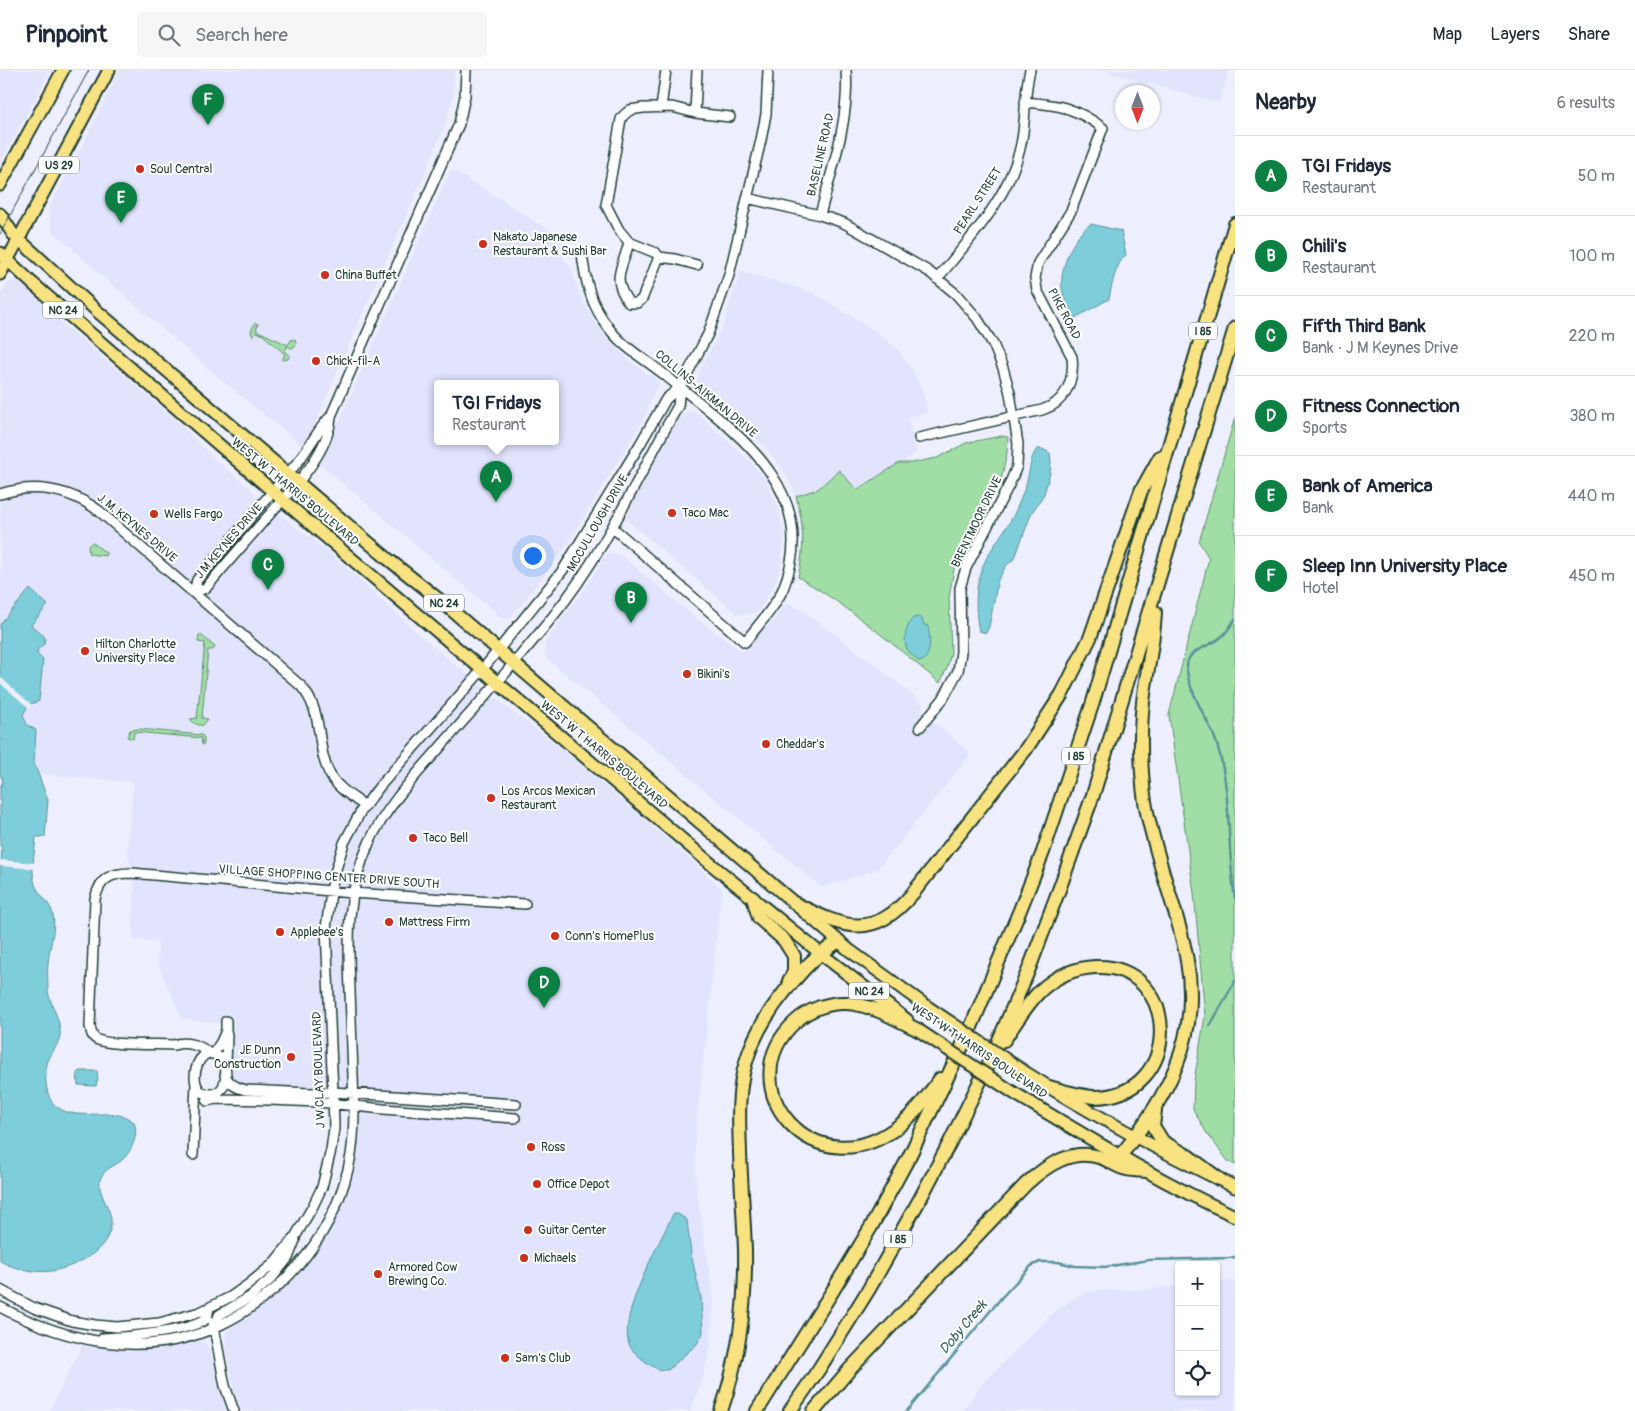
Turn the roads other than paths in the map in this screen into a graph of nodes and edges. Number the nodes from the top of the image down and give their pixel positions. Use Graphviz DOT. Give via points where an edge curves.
graph roads {
  1 [pos="63,70"];
  2 [pos="109,70"];
  3 [pos="466,70"];
  4 [pos="666,70"];
  5 [pos="697,70"];
  6 [pos="768,70"];
  7 [pos="846,70"];
  8 [pos="1030,70"];
  9 [pos="1025,102"];
  10 [pos="661,108"];
  11 [pos="695,113"];
  12 [pos="730,117"];
  13 [pos="0,185"];
  14 [pos="1081,189"];
  15 [pos="1091,189"];
  16 [pos="747,198"];
  17 [pos="0,214"];
  18 [pos="820,215"];
  19 [pos="1235,224"];
  20 [pos="19,240"];
  21 [pos="629,242"];
  22 [pos="582,254"];
  23 [pos="4,256"];
  24 [pos="659,257"];
  25 [pos="697,265"];
  26 [pos="0,274"];
  27 [pos="937,278"];
  28 [pos="1235,328"];
  29 [pos="680,387"];
  30 [pos="331,416"];
  31 [pos="1014,417"];
  32 [pos="919,438"];
  33 [pos="1172,438"];
  34 [pos="288,474"];
  35 [pos="297,482"];
  36 [pos="273,491"];
  37 [pos="0,494"];
  38 [pos="282,500"];
  39 [pos="612,527"];
  40 [pos="194,592"];
  41 [pos="1155,594"];
  42 [pos="498,649"];
  43 [pos="514,663"];
  44 [pos="482,670"];
  45 [pos="497,683"];
  46 [pos="920,727"];
  47 [pos="365,806"];
  48 [pos="331,890"];
  49 [pos="352,893"];
  50 [pos="753,898"];
  51 [pos="525,904"];
  52 [pos="796,904"];
  53 [pos="839,941"];
  54 [pos="820,953"];
  55 [pos="782,995"];
  56 [pos="918,1030"];
  57 [pos="174,1045"];
  58 [pos="210,1054"];
  59 [pos="990,1059"];
  60 [pos="953,1064"];
  61 [pos="196,1066"];
  62 [pos="226,1071"];
  63 [pos="196,1083"];
  64 [pos="1049,1087"];
  65 [pos="333,1092"];
  66 [pos="353,1093"];
  67 [pos="216,1094"];
  68 [pos="207,1101"];
  69 [pos="334,1103"];
  70 [pos="516,1104"];
  71 [pos="354,1106"];
  72 [pos="1155,1106"];
  73 [pos="515,1118"];
  74 [pos="1136,1136"];
  75 [pos="1121,1155"];
  76 [pos="1146,1171"];
  77 [pos="1219,1179"];
  78 [pos="1235,1187"];
  79 [pos="1235,1216"];
  80 [pos="295,1237"];
  81 [pos="0,1290"];
  82 [pos="0,1307"];
  83 [pos="209,1308"];
  84 [pos="214,1328"];
  85 [pos="92,1341"];
  86 [pos="234,1411"];
  87 [pos="721,1411"];
  88 [pos="757,1411"];
  89 [pos="790,1411"];
  90 [pos="814,1411"];
  1 -- 13 [label="main road"];
  2 -- 20 [label="main road, US 29"];
  3 -- 30 [label="street" via="459,124"];
  4 -- 10 [label="street"];
  5 -- 11 [label="street"];
  6 -- 16 [label="street, MCCULLOUGH DRIVE" via="766,114"];
  7 -- 18 [label="street, BASELINE ROAD" via="841,133"];
  8 -- 9 [label="street, PEARL STREET"];
  9 -- 14 [label="street, PIKE ROAD" via="1058,105 1076,111 1103,128"];
  9 -- 27 [label="street, PEARL STREET" via="1022,139 1007,183"];
  10 -- 11 [label="street" via="672,107"];
  10 -- 21 [label="street" via="630,110 621,119 606,205"];
  11 -- 12 [label="street"];
  14 -- 15 [label="street"];
  14 -- 31 [label="street, PIKE ROAD" via="1038,263 1035,278 1037,290 1072,357 1071,381 1057,402 1042,410"];
  16 -- 18 [label="street, BRENTMOOR DRIVE"];
  16 -- 29 [label="street, MCCULLOUGH DRIVE" via="717,312"];
  17 -- 20 [label="main road, NC 24"];
  18 -- 27 [label="street, BRENTMOOR DRIVE" via="844,223"];
  19 -- 33 [label="highway, I 85"];
  20 -- 23 [label="main road, US 29"];
  20 -- 34 [label="main road, WEST W T HARRIS BOULEVARD / NC 24" via="100,314"];
  21 -- 24 [label="street" via="656,252"];
  21 -- 24 [label="street" via="619,275 619,286 629,303 642,299"];
  22 -- 29 [label="street, COLLINS-AIKMAN DRIVE" via="588,289 608,328 628,348"];
  23 -- 26 [label="main road, US 29"];
  23 -- 36 [label="main road, WEST W T HARRIS BOULEVARD / NC 24"];
  24 -- 25 [label="street"];
  27 -- 31 [label="street, BRENTMOOR DRIVE" via="977,318 992,344 1003,368"];
  28 -- 41 [label="highway, I 85"];
  29 -- 39 [label="street, MCCULLOUGH DRIVE" via="678,406"];
  29 -- 39 [label="street, COLLINS-AIKMAN DRIVE" via="760,459 784,497 790,515 793,551 775,603 745,642"];
  29 -- 42 [label="street, MCCULLOUGH DRIVE" via="666,399 563,570"];
  30 -- 34 [label="street, J M KEYNES DRIVE"];
  30 -- 35 [label="street, J M KEYNES DRIVE" via="321,449"];
  31 -- 32 [label="street, PIKE ROAD"];
  31 -- 46 [label="street, BRENTMOOR DRIVE" via="1017,466 966,568 960,588 961,652 958,671 943,699"];
  33 -- 52 [label="highway" via="1141,491 1090,638 1062,694 1026,749 903,906 891,915 861,926 828,920"];
  33 -- 60 [label="highway, I 85" via="1093,702 1046,843 997,966"];
  34 -- 35 [label="main road, WEST W T HARRIS BOULEVARD / NC 24"];
  34 -- 36 [label="street, J M KEYNES DRIVE"];
  35 -- 38 [label="street, J M KEYNES DRIVE"];
  35 -- 42 [label="main road, WEST W T HARRIS BOULEVARD / NC 24"];
  36 -- 38 [label="main road, WEST W T HARRIS BOULEVARD / NC 24"];
  36 -- 40 [label="street, J M KEYNES DRIVE" via="197,580"];
  37 -- 40 [label="street, J. M. KEYNES DRIVE" via="45,488 81,499"];
  38 -- 40 [label="street, J M KEYNES DRIVE" via="206,588"];
  38 -- 44 [label="main road, WEST W T HARRIS BOULEVARD / NC 24"];
  39 -- 43 [label="street, MCCULLOUGH DRIVE" via="580,581"];
  40 -- 47 [label="street, J. M. KEYNES DRIVE" via="304,689 316,712 330,774 343,790"];
  41 -- 59 [label="highway, I 85" via="1077,841 1029,969"];
  41 -- 72 [label="highway" via="1154,629 1142,714 1143,787 1187,960 1191,1005 1181,1057"];
  42 -- 43 [label="main road, WEST W T HARRIS BOULEVARD / NC 24"];
  42 -- 44 [label="street, J W CLAY BOULEVARD"];
  43 -- 45 [label="street, MCCULLOUGH DRIVE"];
  43 -- 52 [label="main road, WEST W T HARRIS BOULEVARD / NC 24"];
  44 -- 45 [label="main road, WEST W T HARRIS BOULEVARD / NC 24"];
  44 -- 47 [label="street, J W CLAY BOULEVARD"];
  45 -- 49 [label="street" via="396,800 370,842"];
  45 -- 50 [label="main road, WEST W T HARRIS BOULEVARD / NC 24"];
  47 -- 48 [label="street, J W CLAY BOULEVARD" via="344,843"];
  48 -- 49 [label="street, VILLAGE SHOPPING CENTER DRIVE SOUTH"];
  48 -- 57 [label="street, VILLAGE SHOPPING CENTER DRIVE SOUTH" via="132,873 112,875 103,880 95,899 91,1032 105,1042"];
  48 -- 65 [label="street, J W CLAY BOULEVARD" via="326,928"];
  49 -- 51 [label="street, VILLAGE SHOPPING CENTER DRIVE SOUTH"];
  49 -- 66 [label="street" via="349,950"];
  50 -- 54 [label="main road, WEST W T HARRIS BOULEVARD / NC 24"];
  50 -- 55 [label="highway" via="759,918 784,940 794,956 794,972"];
  52 -- 53 [label="main road, WEST W T HARRIS BOULEVARD / NC 24"];
  53 -- 54 [label="highway"];
  53 -- 64 [label="main road, WEST W T HARRIS BOULEVARD / NC 24, bridge" via="929,1008"];
  54 -- 55 [label="highway"];
  54 -- 56 [label="main road, WEST W T HARRIS BOULEVARD / NC 24"];
  55 -- 87 [label="highway" via="759,1028 745,1063 741,1084 739,1129 745,1250 743,1309 736,1360"];
  56 -- 60 [label="highway" via="872,1009 846,1003 809,1011 785,1033 772,1062 774,1092 779,1107 804,1136 827,1146 852,1147 869,1142 900,1125 914,1113"];
  56 -- 75 [label="main road, WEST W T HARRIS BOULEVARD / NC 24, bridge" via="1014,1093"];
  57 -- 58 [label="street" via="191,1044"];
  57 -- 61 [label="street" via="190,1050"];
  58 -- 61 [label="street" via="200,1059"];
  58 -- 62 [label="street" via="222,1059"];
  58 -- 62 [label="street" via="221,1042 226,1026"];
  59 -- 64 [label="highway" via="1034,998 1062,975 1099,966 1136,978 1151,995 1162,1024 1160,1049 1148,1072 1129,1089 1106,1096 1083,1095"];
  59 -- 89 [label="highway, I 85" via="896,1243"];
  60 -- 88 [label="highway, I 85" via="870,1228"];
  61 -- 63 [label="street"];
  62 -- 65 [label="street" via="231,1084 240,1089"];
  62 -- 67 [label="street" via="223,1087"];
  63 -- 67 [label="street" via="204,1093"];
  63 -- 68 [label="street" via="195,1155 200,1110"];
  64 -- 74 [label="main road, WEST W T HARRIS BOULEVARD / NC 24"];
  65 -- 66 [label="street"];
  65 -- 69 [label="street, J W CLAY BOULEVARD"];
  66 -- 70 [label="street"];
  66 -- 71 [label="street"];
  67 -- 68 [label="street"];
  68 -- 69 [label="street"];
  69 -- 71 [label="street"];
  69 -- 80 [label="street, J W CLAY BOULEVARD" via="328,1168 313,1206"];
  71 -- 73 [label="street"];
  71 -- 84 [label="street" via="347,1170 337,1202 321,1235 292,1273 275,1289 245,1312"];
  72 -- 74 [label="highway"];
  72 -- 77 [label="highway" via="1153,1126 1163,1142"];
  74 -- 75 [label="highway"];
  74 -- 77 [label="main road, WEST W T HARRIS BOULEVARD / NC 24"];
  75 -- 76 [label="main road, WEST W T HARRIS BOULEVARD / NC 24"];
  76 -- 79 [label="main road, WEST W T HARRIS BOULEVARD / NC 24"];
  76 -- 90 [label="highway" via="1125,1169 1103,1158 1084,1155 1062,1158 1042,1170"];
  77 -- 78 [label="main road, WEST W T HARRIS BOULEVARD / NC 24"];
  80 -- 83 [label="street, J W CLAY BOULEVARD" via="280,1257 257,1278"];
  80 -- 84 [label="street" via="291,1253 277,1273 250,1297 219,1314"];
  81 -- 83 [label="street, J W CLAY BOULEVARD" via="54,1316 106,1326 159,1323"];
  82 -- 85 [label="street" via="45,1328"];
  83 -- 84 [label="street"];
  83 -- 85 [label="street" via="207,1318 199,1323 159,1333"];
  84 -- 85 [label="street" via="180,1339 153,1343"];
  84 -- 86 [label="street" via="227,1395"];
}
